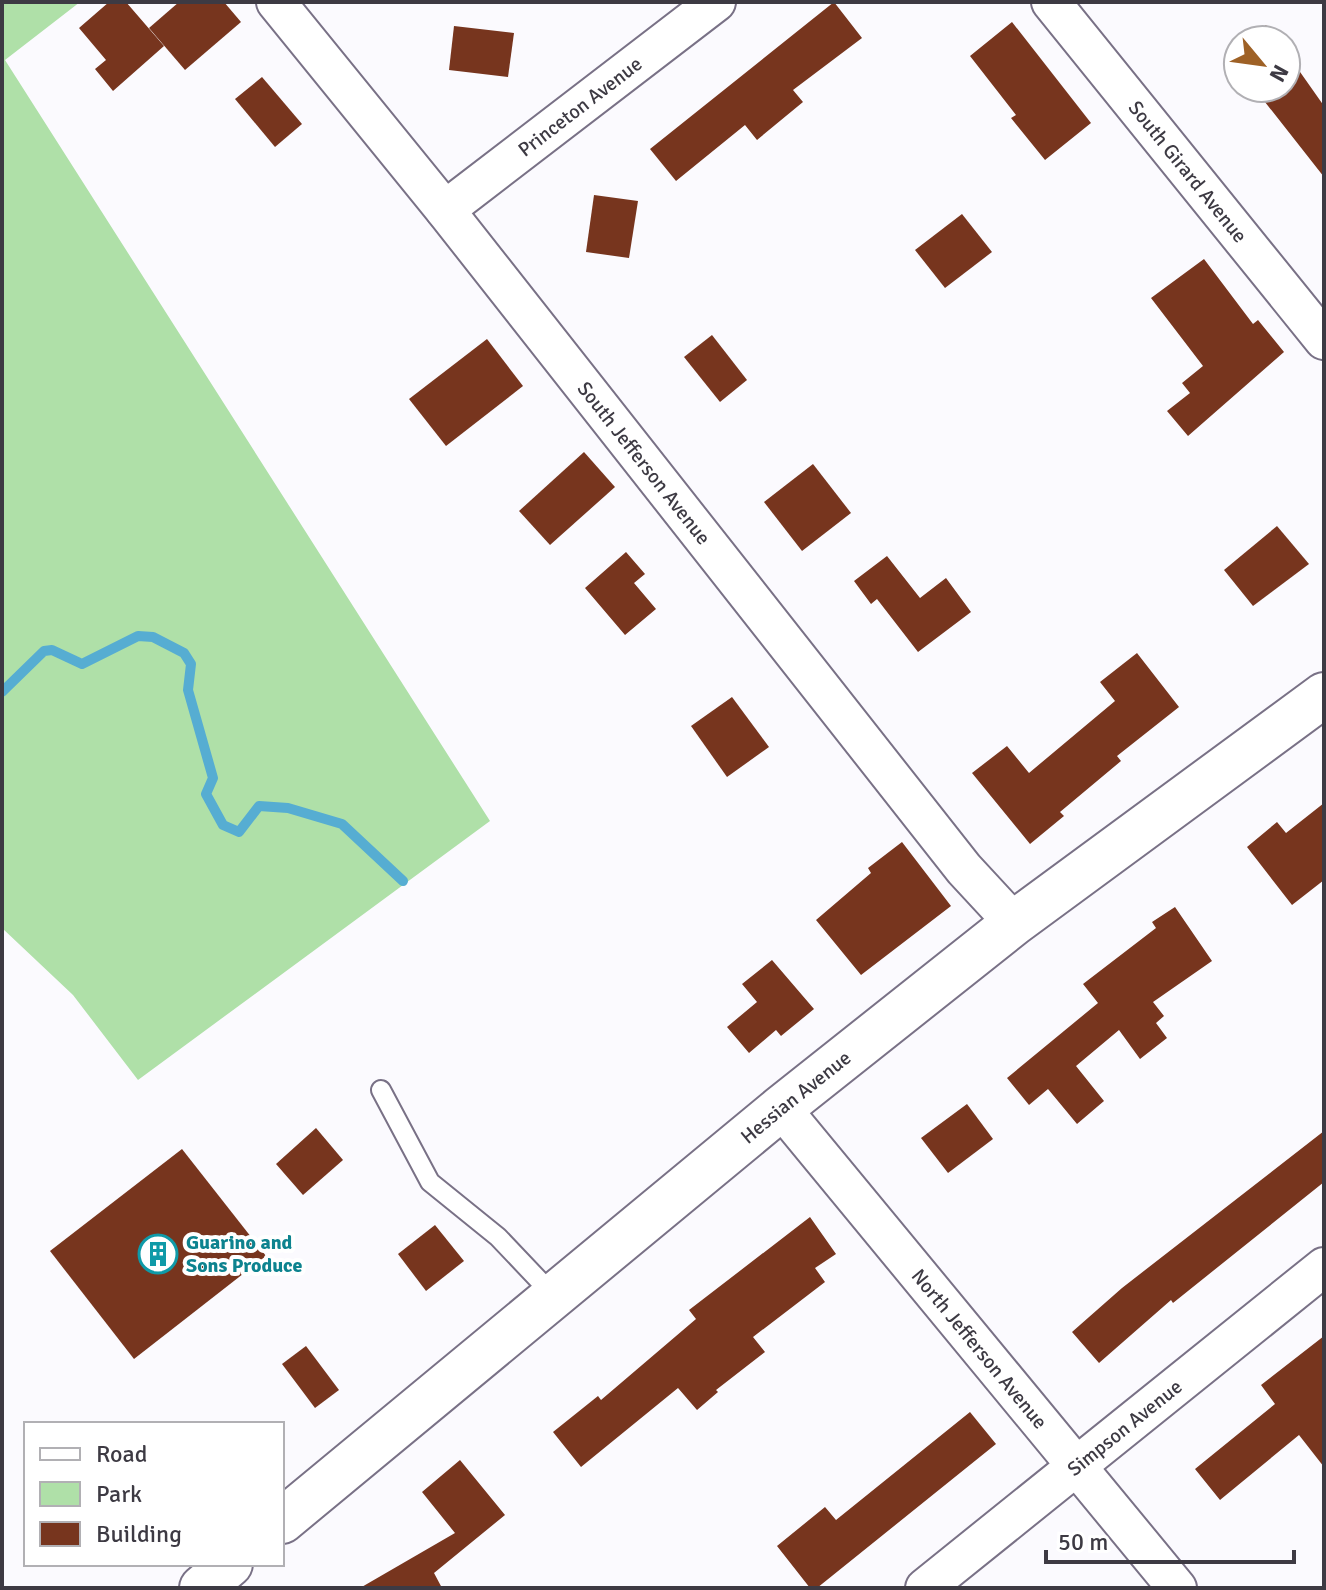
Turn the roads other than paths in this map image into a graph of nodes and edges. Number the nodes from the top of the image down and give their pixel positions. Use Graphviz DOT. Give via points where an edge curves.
graph roads {
  1 [pos="276,2"];
  2 [pos="716,2"];
  3 [pos="1051,2"];
  4 [pos="445,210"];
  5 [pos="1324,340"];
  6 [pos="1324,695"];
  7 [pos="1014,923"];
  8 [pos="381,1090"];
  9 [pos="781,1108"];
  10 [pos="1324,1267"];
  11 [pos="554,1296"];
  12 [pos="1074,1467"];
  13 [pos="284,1519"];
  14 [pos="228,1566"];
  15 [pos="202,1588"];
  16 [pos="925,1588"];
  17 [pos="1177,1588"];
  1 -- 4 [label="street, South Jefferson Avenue"];
  2 -- 4 [label="street, Princeton Avenue"];
  3 -- 5 [label="street, South Girard Avenue"];
  4 -- 7 [label="street, South Jefferson Avenue" via="964,869"];
  6 -- 7 [label="main road, Hessian Avenue"];
  7 -- 9 [label="main road, Hessian Avenue"];
  8 -- 11 [label="lane" via="430,1182 498,1237"];
  9 -- 11 [label="main road, Hessian Avenue"];
  9 -- 12 [label="street, North Jefferson Avenue"];
  10 -- 12 [label="street, Simpson Avenue"];
  11 -- 13 [label="main road, Hessian Avenue"];
  12 -- 16 [label="street, Simpson Avenue"];
  12 -- 17 [label="street, North Jefferson Avenue"];
  14 -- 15 [label="main road"];
}
